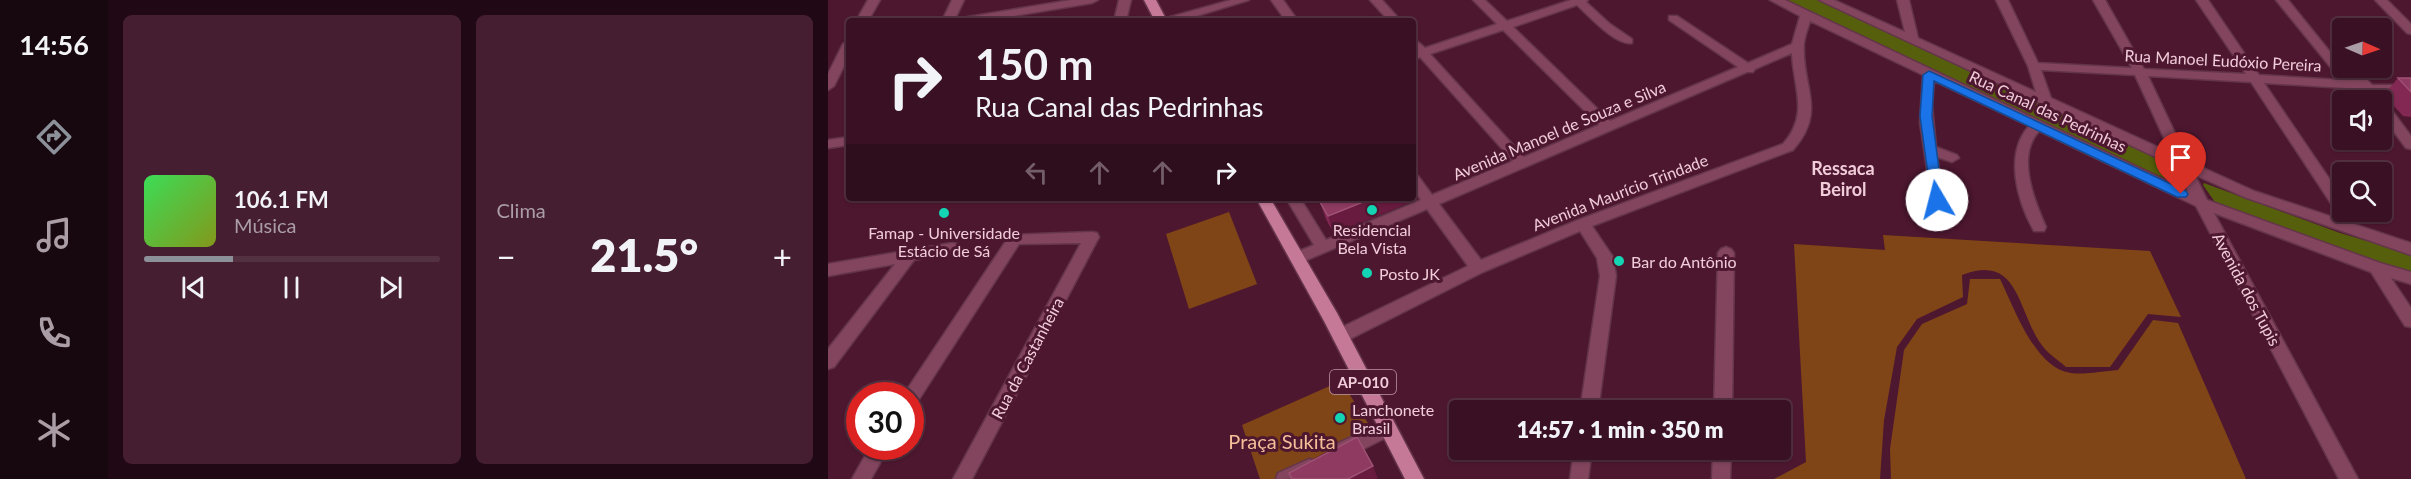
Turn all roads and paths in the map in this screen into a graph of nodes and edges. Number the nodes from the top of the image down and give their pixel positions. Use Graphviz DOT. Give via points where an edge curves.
graph roads {
  1 [pos="874,0"];
  2 [pos="958,0"];
  3 [pos="1092,0"];
  4 [pos="1125,0"];
  5 [pos="1150,0"];
  6 [pos="1243,0"];
  7 [pos="1277,0"];
  8 [pos="1376,0"];
  9 [pos="1479,0"];
  10 [pos="1580,0"];
  11 [pos="1776,0"];
  12 [pos="1825,0"];
  13 [pos="1903,0"];
  14 [pos="2002,0"];
  15 [pos="2099,0"];
  16 [pos="2202,0"];
  17 [pos="2282,0"];
  18 [pos="2293,0"];
  19 [pos="2380,0"];
  20 [pos="1806,14"];
  21 [pos="1034,16"];
  22 [pos="864,18"];
  23 [pos="949,18"];
  24 [pos="1005,18"];
  25 [pos="1121,18"];
  26 [pos="1159,18"];
  27 [pos="1188,18"];
  28 [pos="1290,18"];
  29 [pos="1392,18"];
  30 [pos="1673,18"];
  31 [pos="1506,26"];
  32 [pos="2411,31"];
  33 [pos="1913,40"];
  34 [pos="1628,41"];
  35 [pos="1798,46"];
  36 [pos="2332,46"];
  37 [pos="846,50"];
  38 [pos="1418,54"];
  39 [pos="2034,66"];
  40 [pos="1749,69"];
  41 [pos="2140,72"];
  42 [pos="1929,75"];
  43 [pos="2253,78"];
  44 [pos="2349,84"];
  45 [pos="828,86"];
  46 [pos="2411,89"];
  47 [pos="2359,90"];
  48 [pos="2392,91"];
  49 [pos="2045,100"];
  50 [pos="2392,120"];
  51 [pos="2037,126"];
  52 [pos="1609,127"];
  53 [pos="2392,132"];
  54 [pos="846,141"];
  55 [pos="828,144"];
  56 [pos="2411,145"];
  57 [pos="1930,150"];
  58 [pos="2411,153"];
  59 [pos="1952,158"];
  60 [pos="1522,163"];
  61 [pos="2183,165"];
  62 [pos="1416,183"];
  63 [pos="2332,195"];
  64 [pos="1937,200"];
  65 [pos="1265,201"];
  66 [pos="1295,201"];
  67 [pos="1431,201"];
  68 [pos="2200,201"];
  69 [pos="2351,222"];
  70 [pos="1583,224"];
  71 [pos="2038,227"];
  72 [pos="2359,233"];
  73 [pos="1327,244"];
  74 [pos="952,248"];
  75 [pos="2411,249"];
  76 [pos="1726,254"];
  77 [pos="910,255"];
  78 [pos="1297,258"];
  79 [pos="1478,268"];
  80 [pos="2376,268"];
  81 [pos="828,270"];
  82 [pos="2411,278"];
  83 [pos="2411,321"];
  84 [pos="1340,336"];
  85 [pos="828,362"];
  86 [pos="921,382"];
  87 [pos="1591,400"];
  88 [pos="1723,400"];
  89 [pos="1387,428"];
  90 [pos="872,460"];
  91 [pos="1582,460"];
  92 [pos="1722,460"];
  93 [pos="861,479"];
  94 [pos="962,479"];
  95 [pos="1285,479"];
  96 [pos="1415,479"];
  97 [pos="1579,479"];
  98 [pos="1721,479"];
  99 [pos="2349,479"];
  1 -- 22 [label="street"];
  2 -- 23 [label="street"];
  3 -- 21 [label="street"];
  4 -- 25 [label="street"];
  5 -- 26 [label="main road"];
  6 -- 27 [label="street"];
  7 -- 28 [label="street"];
  8 -- 29 [label="street"];
  9 -- 31 [label="street"];
  10 -- 31 [label="street"];
  10 -- 34 [label="street"];
  11 -- 20 [label="street, Rua Canal das Pedrinhas"];
  12 -- 33 [label="street, Rua Canal das Pedrinhas"];
  13 -- 33 [label="street"];
  14 -- 39 [label="street"];
  15 -- 41 [label="street, Avenida dos Tupis"];
  16 -- 43 [label="street"];
  17 -- 44 [label="street"];
  18 -- 36 [label="street"];
  19 -- 32 [label="street"];
  20 -- 35 [label="street, Avenida Maurício Trindade"];
  20 -- 42 [label="street, Rua Canal das Pedrinhas"];
  21 -- 24 [label="street"];
  30 -- 40 [label="street"];
  31 -- 38 [label="street"];
  31 -- 52 [label="street"];
  33 -- 49 [label="street, Rua Canal das Pedrinhas"];
  35 -- 40 [label="street, Avenida Manoel de Souza e Silva"];
  35 -- 70 [label="street, Avenida Maurício Trindade" via="1804,120 1801,133 1788,147"];
  37 -- 45 [label="street"];
  38 -- 60 [label="street"];
  39 -- 41 [label="street, Rua Manoel Eudóxio Pereira"];
  39 -- 49 [label="street"];
  40 -- 52 [label="street, Avenida Manoel de Souza e Silva"];
  41 -- 43 [label="street, Rua Manoel Eudóxio Pereira"];
  41 -- 61 [label="street, Avenida dos Tupis"];
  42 -- 51 [label="street, Rua Canal das Pedrinhas"];
  42 -- 57 [label="street" via="1926,116"];
  43 -- 44 [label="street, Rua Manoel Eudóxio Pereira"];
  43 -- 63 [label="street"];
  44 -- 47 [label="street"];
  46 -- 48 [label="street"];
  49 -- 61 [label="street, Rua Canal das Pedrinhas"];
  50 -- 56 [label="street"];
  51 -- 68 [label="street, Rua Canal das Pedrinhas"];
  51 -- 71 [label="street" via="2027,137 2023,172"];
  52 -- 60 [label="street, Avenida Manoel de Souza e Silva"];
  53 -- 58 [label="street"];
  54 -- 55 [label="street"];
  57 -- 59 [label="street"];
  57 -- 64 [label="street"];
  60 -- 67 [label="street, Avenida Manoel de Souza e Silva"];
  61 -- 68 [label="street, Avenida dos Tupis"];
  61 -- 72 [label="street, Rua Canal das Pedrinhas" via="2249,194"];
  62 -- 67 [label="street"];
  65 -- 78 [label="main road, AP-010"];
  66 -- 73 [label="street"];
  67 -- 73 [label="street, Avenida Manoel de Souza e Silva"];
  67 -- 79 [label="street"];
  68 -- 80 [label="street, Rua Canal das Pedrinhas"];
  68 -- 99 [label="street, Avenida dos Tupis"];
  69 -- 72 [label="street"];
  70 -- 79 [label="street, Avenida Maurício Trindade"];
  70 -- 87 [label="street" via="1605,257 1608,276"];
  72 -- 75 [label="street, Rua Canal das Pedrinhas"];
  73 -- 78 [label="street, Avenida Manoel de Souza e Silva"];
  74 -- 77 [label="street"];
  76 -- 88 [label="street"];
  77 -- 81 [label="street"];
  77 -- 85 [label="street"];
  78 -- 84 [label="main road, AP-010"];
  79 -- 84 [label="street, Avenida Maurício Trindade"];
  80 -- 82 [label="street, Rua Canal das Pedrinhas"];
  80 -- 83 [label="street"];
  84 -- 89 [label="main road, AP-010"];
  86 -- 94 [label="street, Rua da Castanheira" via="1015,239 1092,237"];
  89 -- 95 [label="street"];
  89 -- 96 [label="main road, AP-010"];
  90 -- 93 [label="street"];
  91 -- 97 [label="street"];
  92 -- 98 [label="street"];
}
